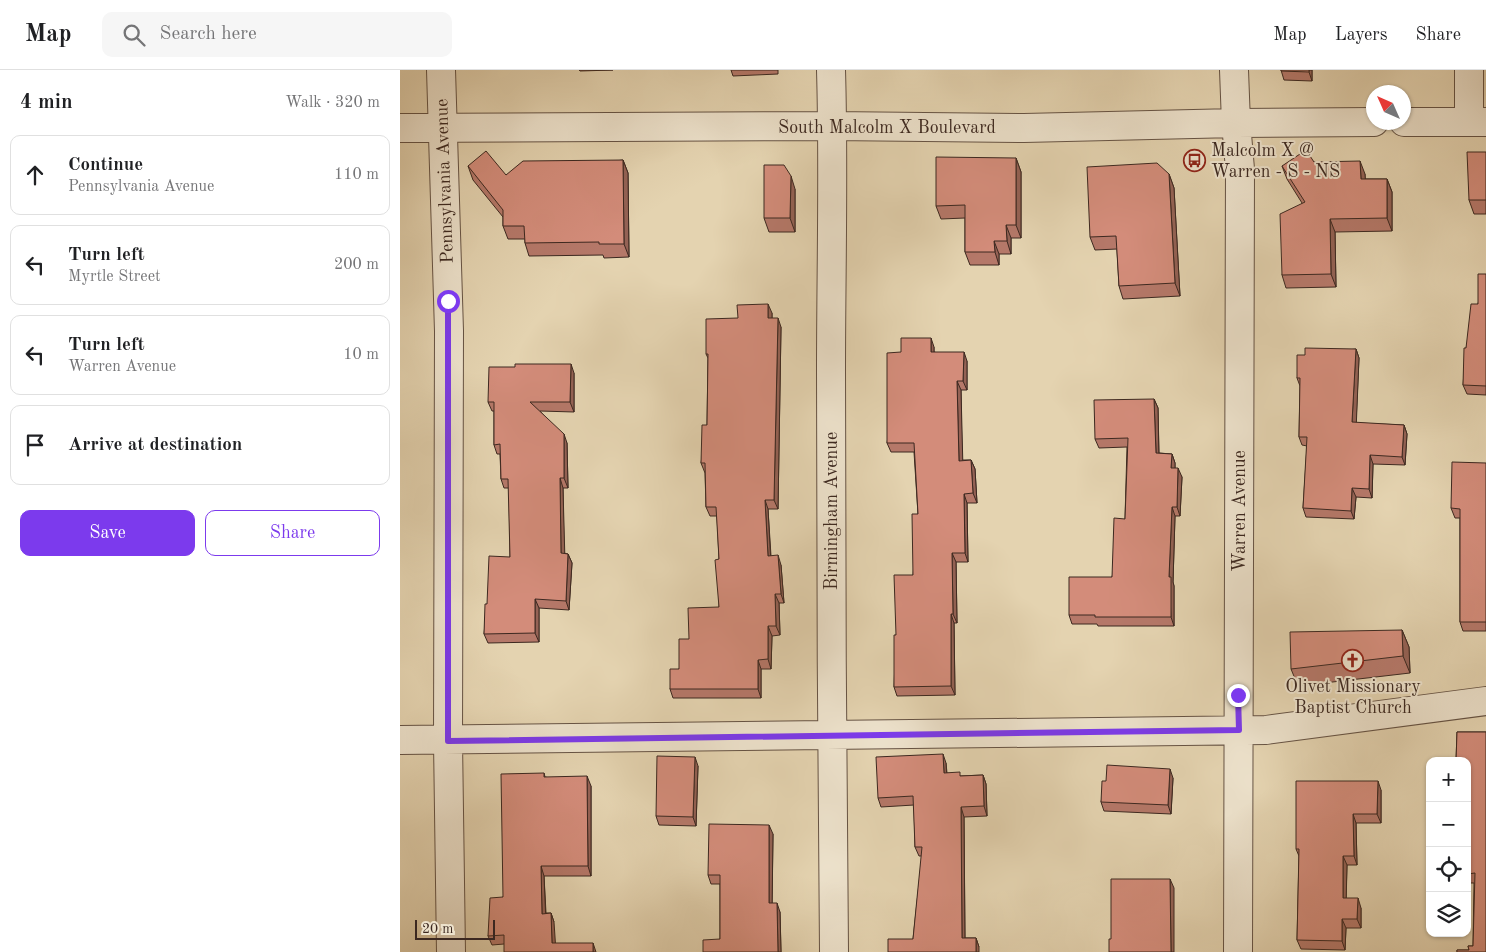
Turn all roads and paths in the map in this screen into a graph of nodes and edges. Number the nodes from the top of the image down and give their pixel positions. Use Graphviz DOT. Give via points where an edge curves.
graph roads {
  1 [pos="441,70"];
  2 [pos="831,70"];
  3 [pos="1234,70"];
  4 [pos="1469,70"];
  5 [pos="1366,122"];
  6 [pos="1411,122"];
  7 [pos="1478,122"];
  8 [pos="1236,123"];
  9 [pos="832,126"];
  10 [pos="400,128"];
  11 [pos="442,128"];
  12 [pos="1486,701"];
  13 [pos="1239,730"];
  14 [pos="831,736"];
  15 [pos="400,740"];
  16 [pos="448,741"];
  17 [pos="451,952"];
  18 [pos="834,952"];
  19 [pos="1238,952"];
  1 -- 11 [label="street, Pennsylvania Avenue"];
  2 -- 9 [label="street, Birmingham Avenue"];
  3 -- 8 [label="street, Warren Avenue"];
  4 -- 7 [label="street"];
  5 -- 8 [label="street, South Malcolm X Boulevard"];
  6 -- 7 [label="street"];
  8 -- 9 [label="street, South Malcolm X Boulevard" via="1024,128"];
  8 -- 13 [label="street, Warren Avenue" via="1240,169"];
  9 -- 11 [label="street, South Malcolm X Boulevard"];
  9 -- 14 [label="street, Birmingham Avenue"];
  10 -- 11 [label="street, South Malcolm X Boulevard"];
  11 -- 16 [label="street, Pennsylvania Avenue" via="449,331"];
  12 -- 13 [label="street" via="1266,730"];
  13 -- 14 [label="street"];
  13 -- 19 [label="street, Warren Avenue"];
  14 -- 16 [label="street"];
  14 -- 18 [label="street, Birmingham Avenue"];
  15 -- 16 [label="street"];
  16 -- 17 [label="street, Pennsylvania Avenue"];
}
